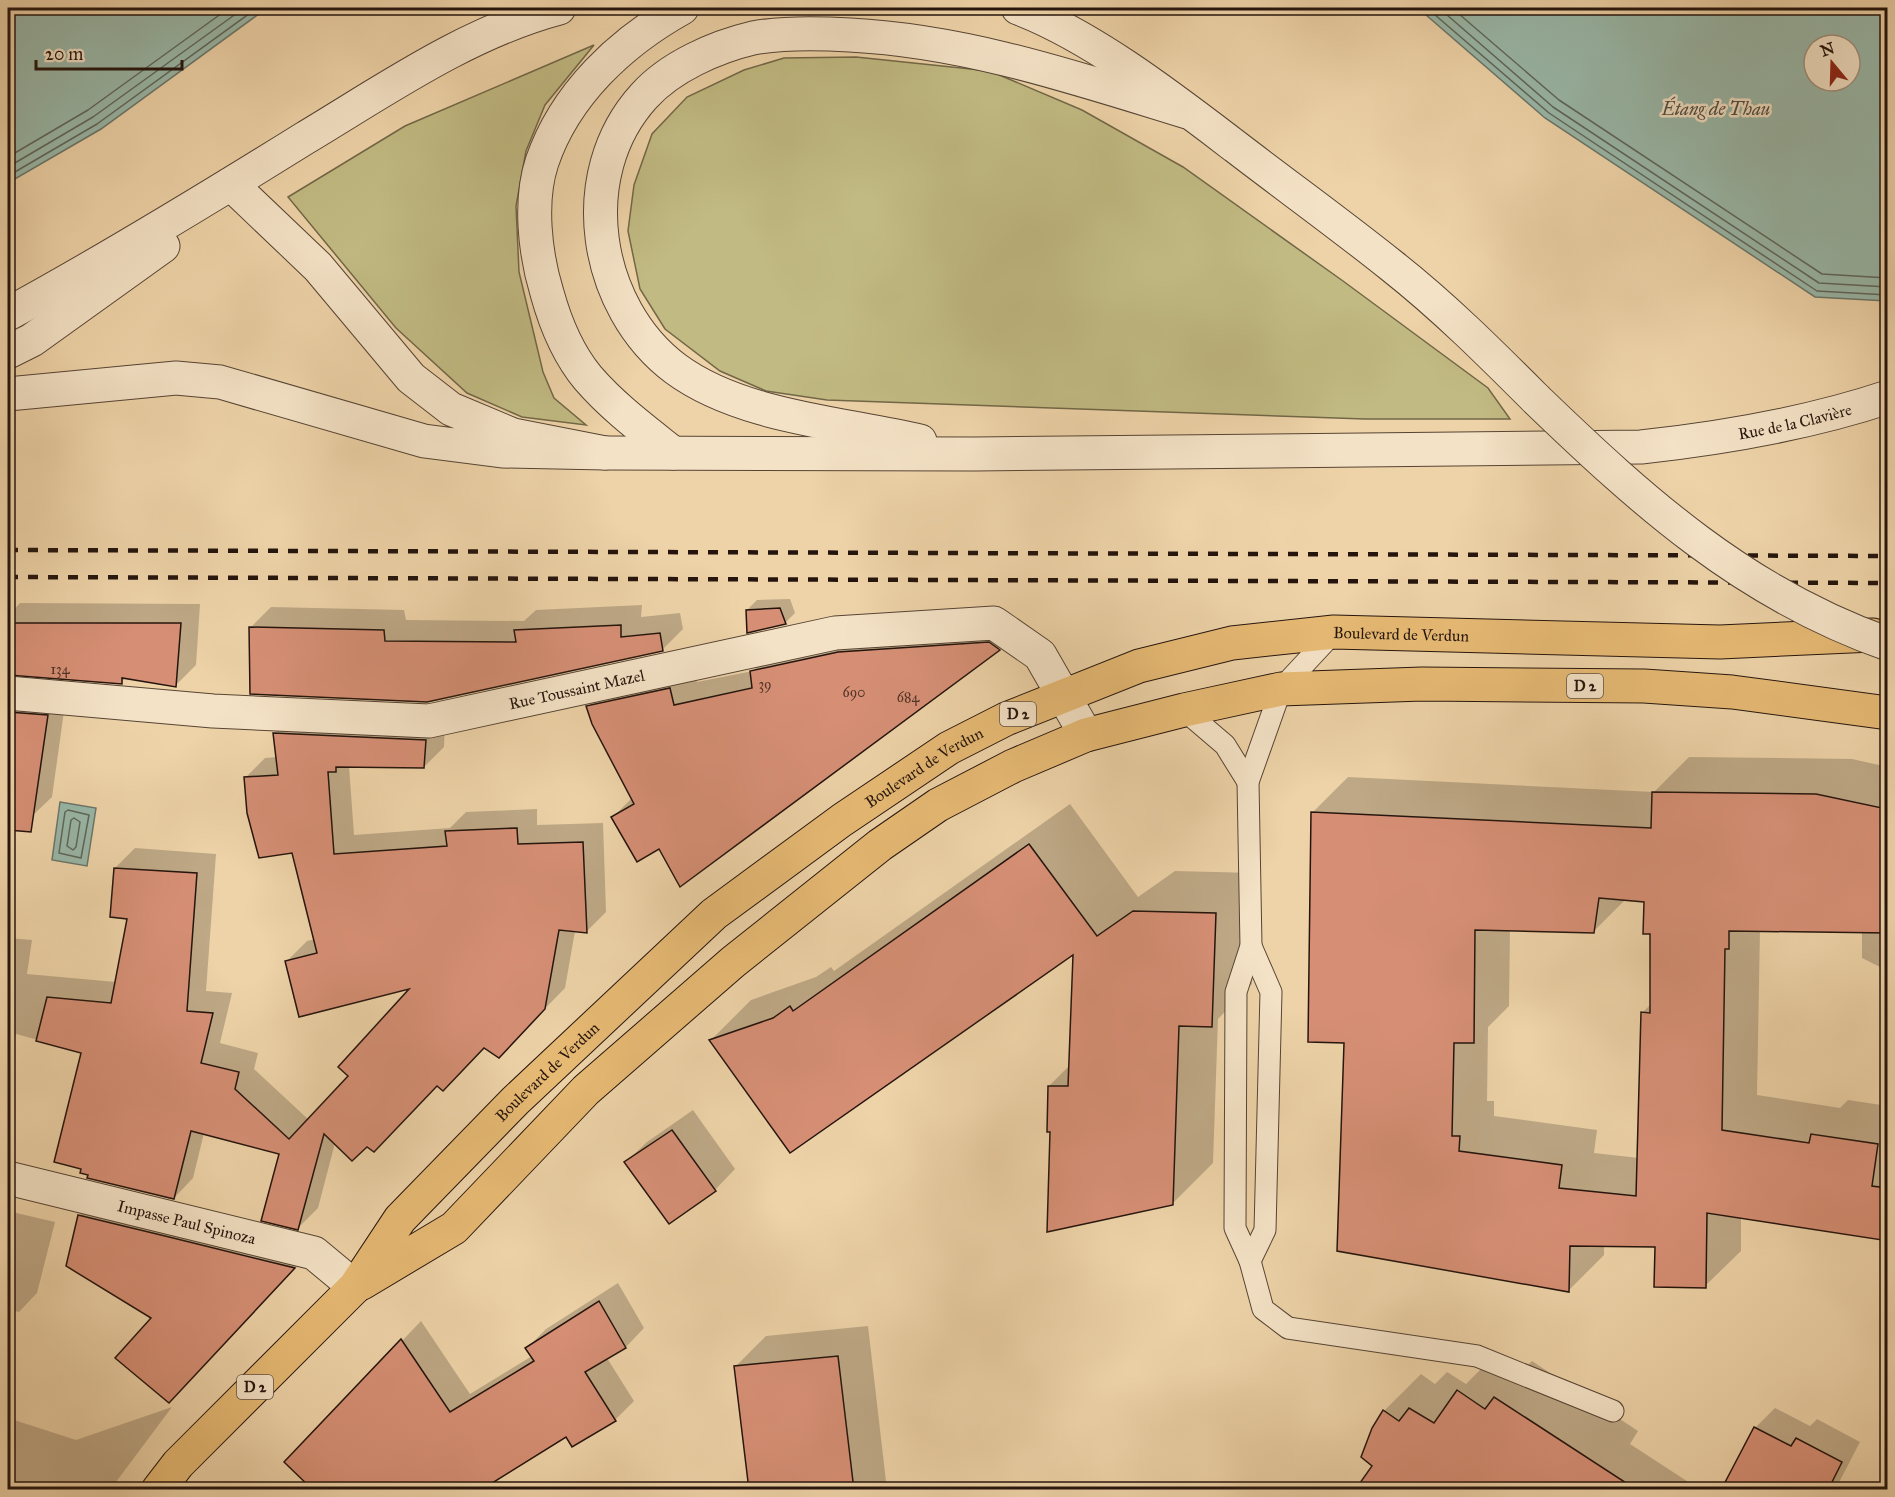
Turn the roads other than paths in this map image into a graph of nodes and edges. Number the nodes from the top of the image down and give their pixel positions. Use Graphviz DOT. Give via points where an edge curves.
graph roads {
  1 [pos="559,8"];
  2 [pos="682,8"];
  3 [pos="1018,8"];
  4 [pos="1193,114"];
  5 [pos="231,184"];
  6 [pos="8,314"];
  7 [pos="8,352"];
  8 [pos="8,394"];
  9 [pos="1887,398"];
  10 [pos="605,453"];
  11 [pos="673,453"];
  12 [pos="975,454"];
  13 [pos="1334,632"];
  14 [pos="1887,635"];
  15 [pos="1887,644"];
  16 [pos="1281,689"];
  17 [pos="8,693"];
  18 [pos="1064,694"];
  19 [pos="1184,710"];
  20 [pos="1887,713"];
  21 [pos="1086,735"];
  22 [pos="1248,782"];
  23 [pos="1251,946"];
  24 [pos="8,1178"];
  25 [pos="1250,1261"];
  26 [pos="355,1287"];
  27 [pos="1613,1411"];
  28 [pos="158,1490"];
  1 -- 5 [label="street" via="486,35 423,67"];
  2 -- 11 [label="street" via="647,27 604,64 566,112 542,163 534,218 539,265 555,323 576,359 587,377 629,418"];
  3 -- 4 [label="street" via="1099,50"];
  4 -- 12 [label="street" via="1029,64 943,44 807,33 754,38 691,62 665,77 643,97 623,128 607,161 601,208 603,244 610,280 623,309 651,346 677,369 711,389 766,410"];
  4 -- 15 [label="street, bridge" via="1394,267 1463,327 1628,485 1691,538 1812,613"];
  5 -- 6 [label="street"];
  5 -- 7 [label="street" via="153,255 32,340"];
  5 -- 10 [label="street" via="318,267 411,378 451,409 513,435"];
  8 -- 10 [label="street" via="177,378 220,382 424,441 502,451"];
  9 -- 12 [label="street, Rue de la Clavière" via="1789,424 1641,447"];
  10 -- 11 [label="street"];
  11 -- 12 [label="street"];
  13 -- 14 [label="main road, Boulevard de Verdun / D 2" via="1720,642"];
  13 -- 16 [label="lane"];
  13 -- 18 [label="main road, Boulevard de Verdun / D 2" via="1232,643 1139,666"];
  16 -- 19 [label="main road, Boulevard de Verdun / D 2"];
  16 -- 20 [label="main road, Boulevard de Verdun / D 2" via="1422,684 1644,686 1732,692"];
  16 -- 22 [label="lane"];
  17 -- 18 [label="street, Rue Toussaint Mazel" via="213,711 429,721 835,633 994,623 1040,656"];
  18 -- 21 [label="street, Rue Toussaint Mazel"];
  18 -- 26 [label="main road, Boulevard de Verdun / D 2" via="949,748 714,914 515,1101 400,1219"];
  19 -- 21 [label="main road, Boulevard de Verdun / D 2"];
  19 -- 22 [label="lane" via="1225,745"];
  21 -- 26 [label="main road, Boulevard de Verdun / D 2" via="1013,766 938,805 880,845 733,962 586,1090 454,1228"];
  22 -- 23 [label="lane"];
  23 -- 25 [label="lane" via="1236,992 1235,1204 1235,1227"];
  23 -- 25 [label="lane" via="1271,992 1265,1230"];
  24 -- 26 [label="street, Impasse Paul Spinoza" via="314,1253"];
  25 -- 27 [label="lane" via="1263,1309 1288,1328 1477,1356"];
  26 -- 28 [label="main road, Boulevard de Verdun / D 2" via="178,1464"];
}
